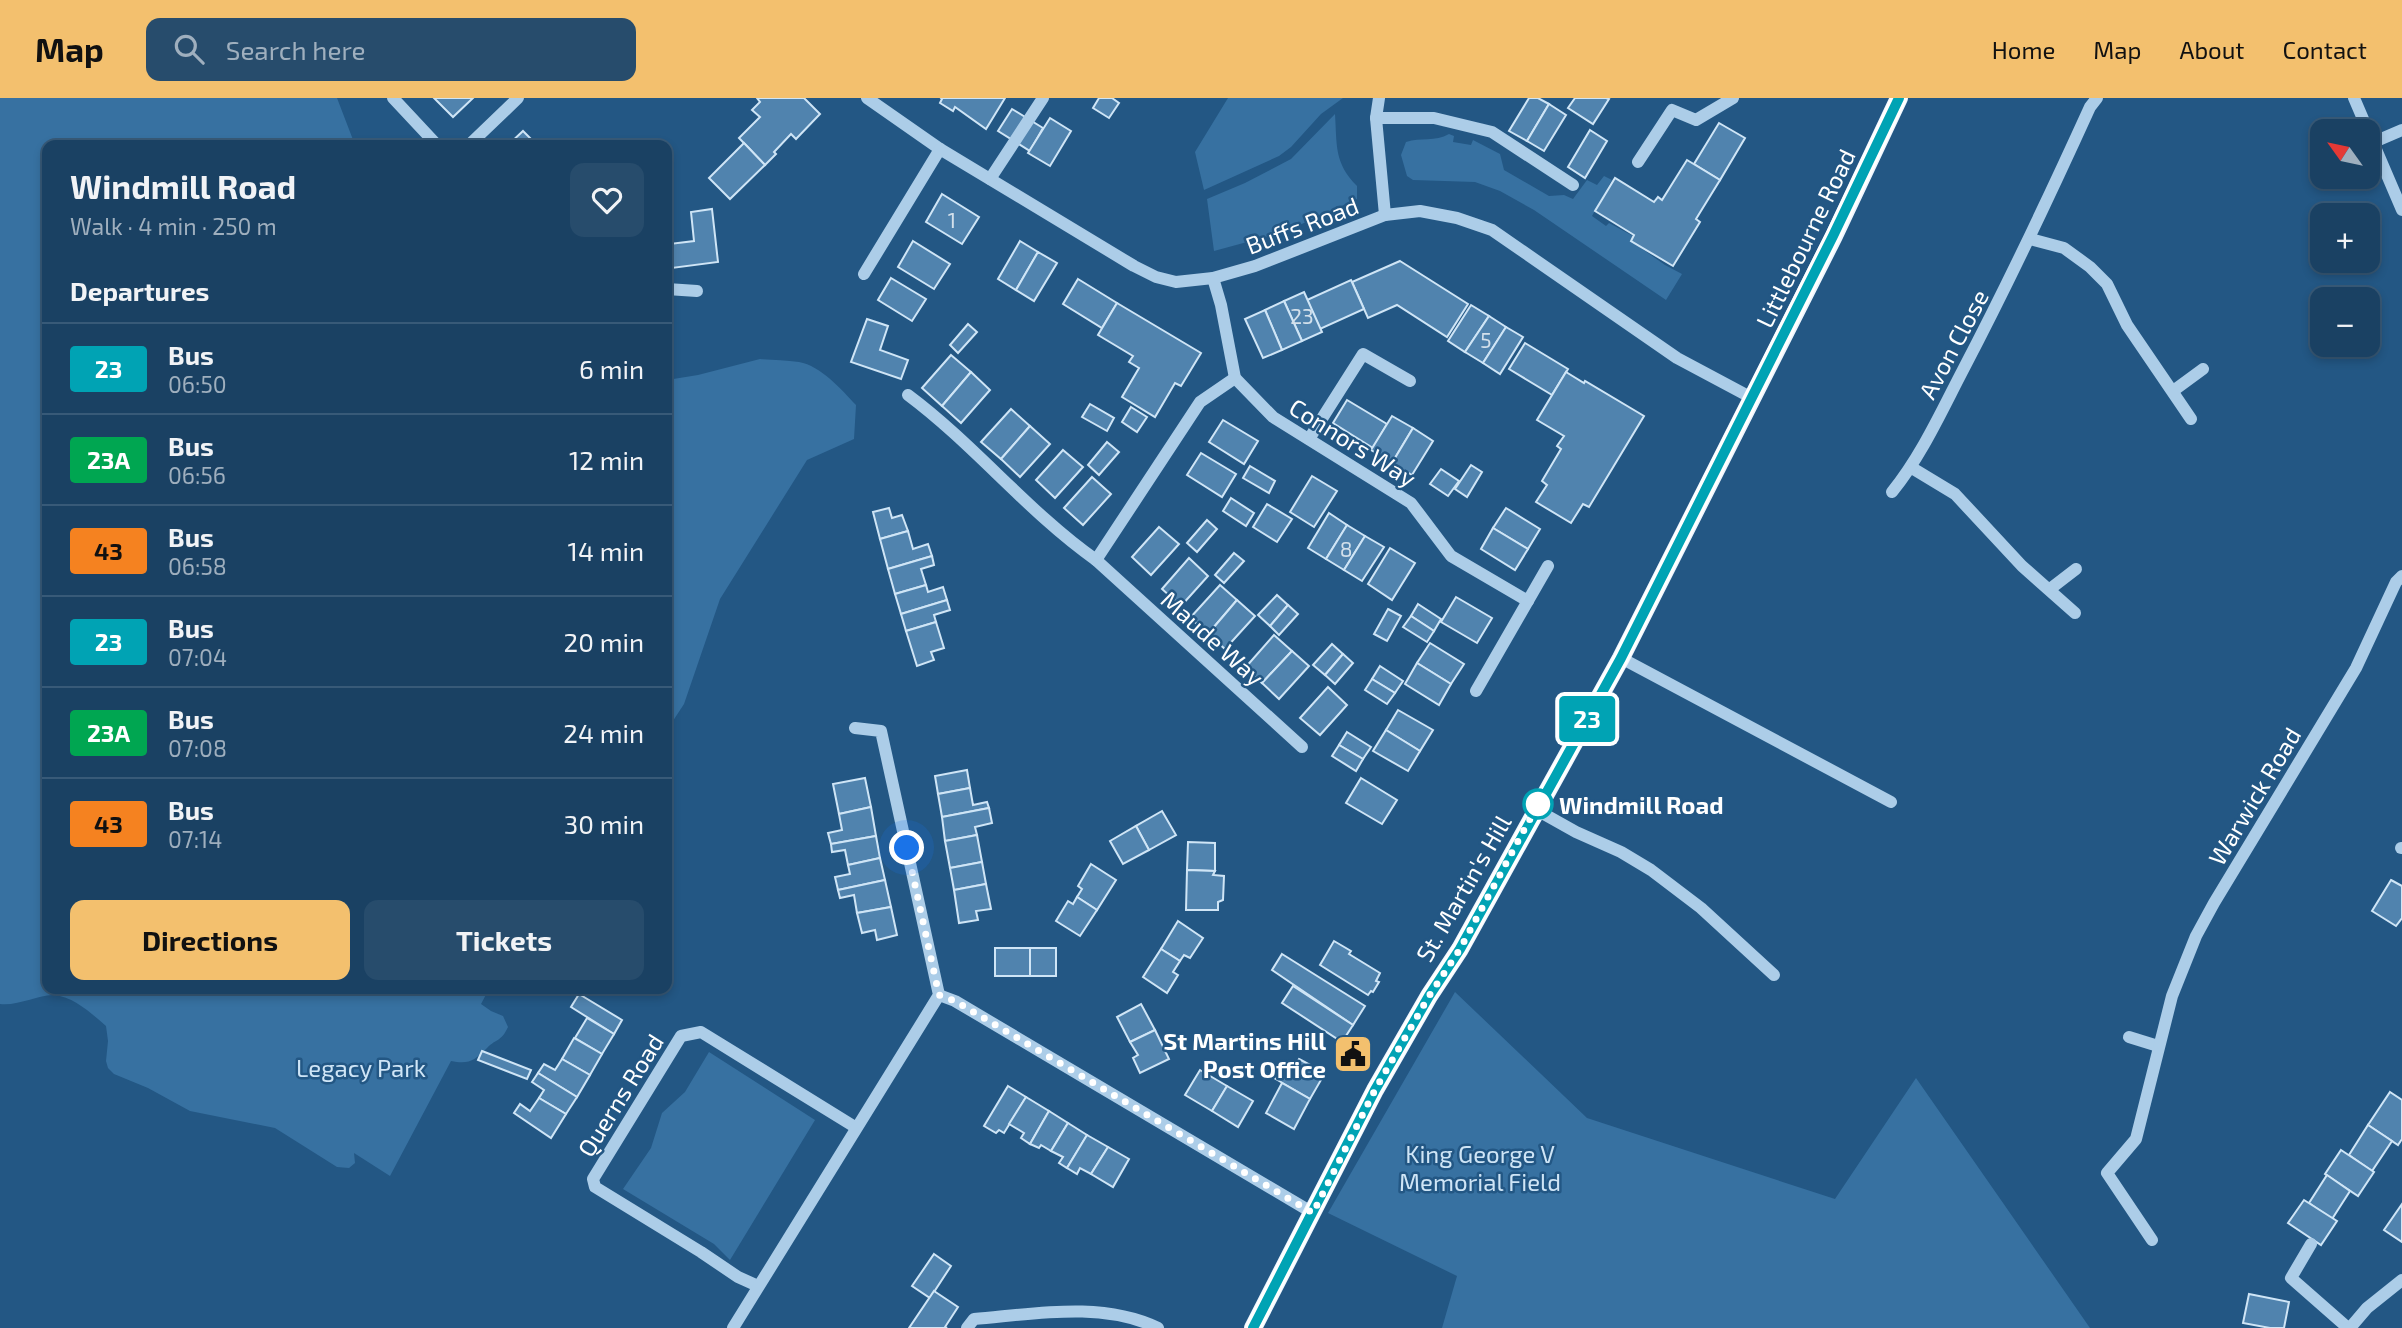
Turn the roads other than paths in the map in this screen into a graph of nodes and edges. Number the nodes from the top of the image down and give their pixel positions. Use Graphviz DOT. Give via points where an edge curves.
graph roads {
  1 [pos="393,98"];
  2 [pos="518,98"];
  3 [pos="867,98"];
  4 [pos="1043,98"];
  5 [pos="1379,98"];
  6 [pos="1733,98"];
  7 [pos="1899,98"];
  8 [pos="2097,98"];
  9 [pos="2354,98"];
  10 [pos="1376,118"];
  11 [pos="2364,119"];
  12 [pos="2402,130"];
  13 [pos="2380,139"];
  14 [pos="431,140"];
  15 [pos="474,140"];
  16 [pos="940,149"];
  17 [pos="2380,157"];
  18 [pos="1638,163"];
  19 [pos="990,179"];
  20 [pos="1573,185"];
  21 [pos="2402,210"];
  22 [pos="1385,215"];
  23 [pos="2030,239"];
  24 [pos="864,274"];
  25 [pos="1213,278"];
  26 [pos="672,289"];
  27 [pos="697,291"];
  28 [pos="2203,369"];
  29 [pos="1235,377"];
  30 [pos="1410,381"];
  31 [pos="2173,391"];
  32 [pos="908,395"];
  33 [pos="1752,398"];
  34 [pos="2191,419"];
  35 [pos="1309,439"];
  36 [pos="1912,468"];
  37 [pos="1892,492"];
  38 [pos="1096,560"];
  39 [pos="1548,566"];
  40 [pos="2076,569"];
  41 [pos="2402,576"];
  42 [pos="2050,589"];
  43 [pos="1528,601"];
  44 [pos="2076,613"];
  45 [pos="1621,658"];
  46 [pos="1476,691"];
  47 [pos="855,728"];
  48 [pos="1302,747"];
  49 [pos="1891,802"];
  50 [pos="1535,809"];
  51 [pos="1774,975"];
  52 [pos="939,995"];
  53 [pos="2129,1037"];
  54 [pos="2158,1046"];
  55 [pos="855,1127"];
  56 [pos="1313,1213"];
  57 [pos="2152,1240"];
  58 [pos="2311,1244"];
  59 [pos="2402,1280"];
  60 [pos="758,1286"];
  61 [pos="733,1328"];
  62 [pos="967,1328"];
  63 [pos="1158,1328"];
  64 [pos="1253,1328"];
  65 [pos="2349,1328"];
  1 -- 14 [label="street"];
  2 -- 15 [label="street"];
  3 -- 16 [label="street, Buffs Road"];
  4 -- 19 [label="street"];
  5 -- 10 [label="street"];
  6 -- 18 [label="street" via="1696,120 1672,110"];
  7 -- 33 [label="main road, Littlebourne Road"];
  8 -- 23 [label="street, Avon Close"];
  9 -- 11 [label="street"];
  10 -- 20 [label="street" via="1434,118 1492,132"];
  10 -- 22 [label="street"];
  12 -- 13 [label="street"];
  16 -- 19 [label="street, Buffs Road"];
  16 -- 24 [label="street"];
  17 -- 21 [label="street"];
  19 -- 25 [label="street, Buffs Road" via="1157,277 1176,282"];
  22 -- 25 [label="street, Buffs Road"];
  22 -- 33 [label="street, Buffs Road" via="1420,211 1492,230 1677,358"];
  23 -- 31 [label="street" via="2064,248 2108,284 2127,326"];
  23 -- 36 [label="street, Avon Close"];
  25 -- 29 [label="street"];
  26 -- 27 [label="street"];
  28 -- 31 [label="street"];
  29 -- 35 [label="street, Connors Way" via="1273,417"];
  29 -- 38 [label="street" via="1200,402"];
  30 -- 35 [label="street" via="1363,354"];
  31 -- 34 [label="street"];
  32 -- 38 [label="street, Maude Way"];
  33 -- 45 [label="main road, St. Martin's Hill"];
  35 -- 43 [label="street, Connors Way" via="1411,503 1451,556"];
  36 -- 37 [label="street, Avon Close"];
  36 -- 42 [label="street" via="1955,494 2022,566"];
  38 -- 48 [label="street, Maude Way"];
  39 -- 43 [label="street"];
  40 -- 42 [label="street"];
  41 -- 54 [label="street, Warwick Road" via="2356,668 2202,925 2172,996"];
  42 -- 44 [label="street"];
  43 -- 46 [label="street"];
  45 -- 49 [label="street"];
  45 -- 50 [label="main road, St. Martin's Hill"];
  47 -- 52 [label="street" via="881,731"];
  50 -- 51 [label="street" via="1651,870 1701,908"];
  50 -- 56 [label="main road, St. Martin's Hill" via="1460,949 1375,1090"];
  52 -- 55 [label="street"];
  52 -- 56 [label="street"];
  53 -- 54 [label="street"];
  54 -- 57 [label="street, Warwick Road" via="2136,1139 2107,1173"];
  55 -- 60 [label="street"];
  55 -- 60 [label="street, Querns Road" via="701,1032 681,1036 593,1179 595,1187"];
  56 -- 64 [label="main road, St. Martin's Hill"];
  58 -- 65 [label="street" via="2291,1278"];
  59 -- 65 [label="street"];
  60 -- 61 [label="street"];
  62 -- 63 [label="street" via="974,1319 1099,1311"];
}
